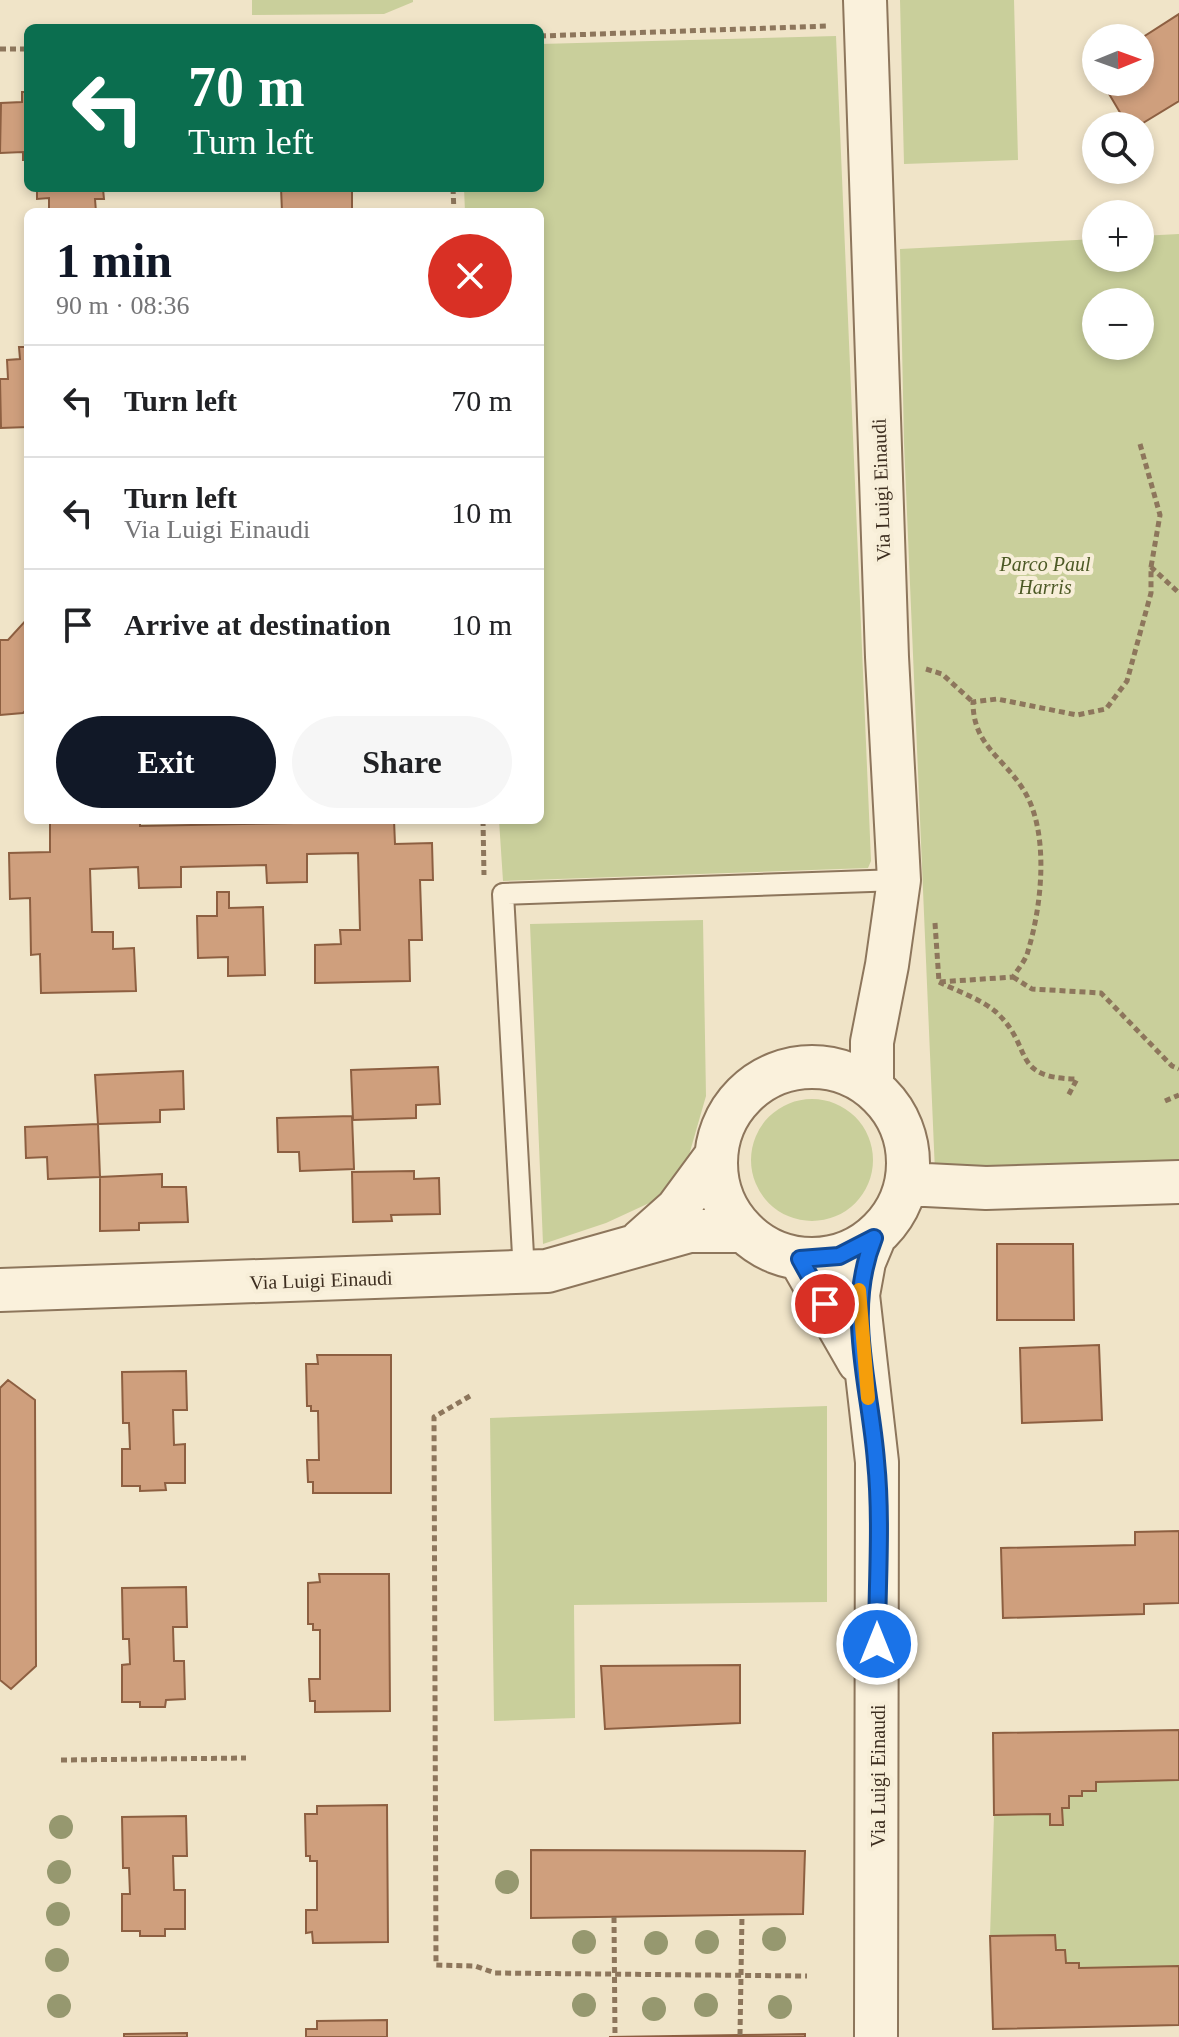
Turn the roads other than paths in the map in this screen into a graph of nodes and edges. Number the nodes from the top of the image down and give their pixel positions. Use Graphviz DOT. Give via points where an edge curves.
graph roads {
  1 [pos="866,12"];
  2 [pos="899,880"];
  3 [pos="884,978"];
  4 [pos="794,1069"];
  5 [pos="872,1088"];
  6 [pos="716,1156"];
  7 [pos="907,1168"];
  8 [pos="1179,1182"];
  9 [pos="743,1231"];
  10 [pos="874,1238"];
  11 [pos="637,1245"];
  12 [pos="800,1259"];
  13 [pos="524,1273"];
  14 [pos="0,1290"];
  15 [pos="864,1371"];
  16 [pos="876,2037"];
  1 -- 2 [label="street, Via Luigi Einaudi"];
  2 -- 3 [label="street, Via Luigi Einaudi"];
  2 -- 13 [label="lane" via="503,894"];
  3 -- 4 [label="street, Via Luigi Einaudi" via="851,1031"];
  3 -- 5 [label="street, Via Luigi Einaudi" via="872,1042"];
  4 -- 5 [label="street" via="836,1070"];
  4 -- 6 [label="street" via="756,1085 740,1099 720,1136"];
  5 -- 7 [label="street" via="897,1116"];
  6 -- 9 [label="street" via="722,1197"];
  6 -- 11 [label="street, Via Luigi Einaudi" via="677,1209"];
  7 -- 8 [label="street" via="986,1188"];
  7 -- 10 [label="street" via="900,1204"];
  9 -- 11 [label="street, Via Luigi Einaudi" via="689,1231"];
  9 -- 12 [label="street" via="779,1254"];
  10 -- 12 [label="street" via="839,1256"];
  10 -- 15 [label="street, Via Luigi Einaudi" via="858,1295"];
  11 -- 13 [label="street, Via Luigi Einaudi" via="577,1264"];
  12 -- 15 [label="street, Via Luigi Einaudi"];
  13 -- 14 [label="street, Via Luigi Einaudi"];
  15 -- 16 [label="street, Via Luigi Einaudi" via="877,1462"];
}
